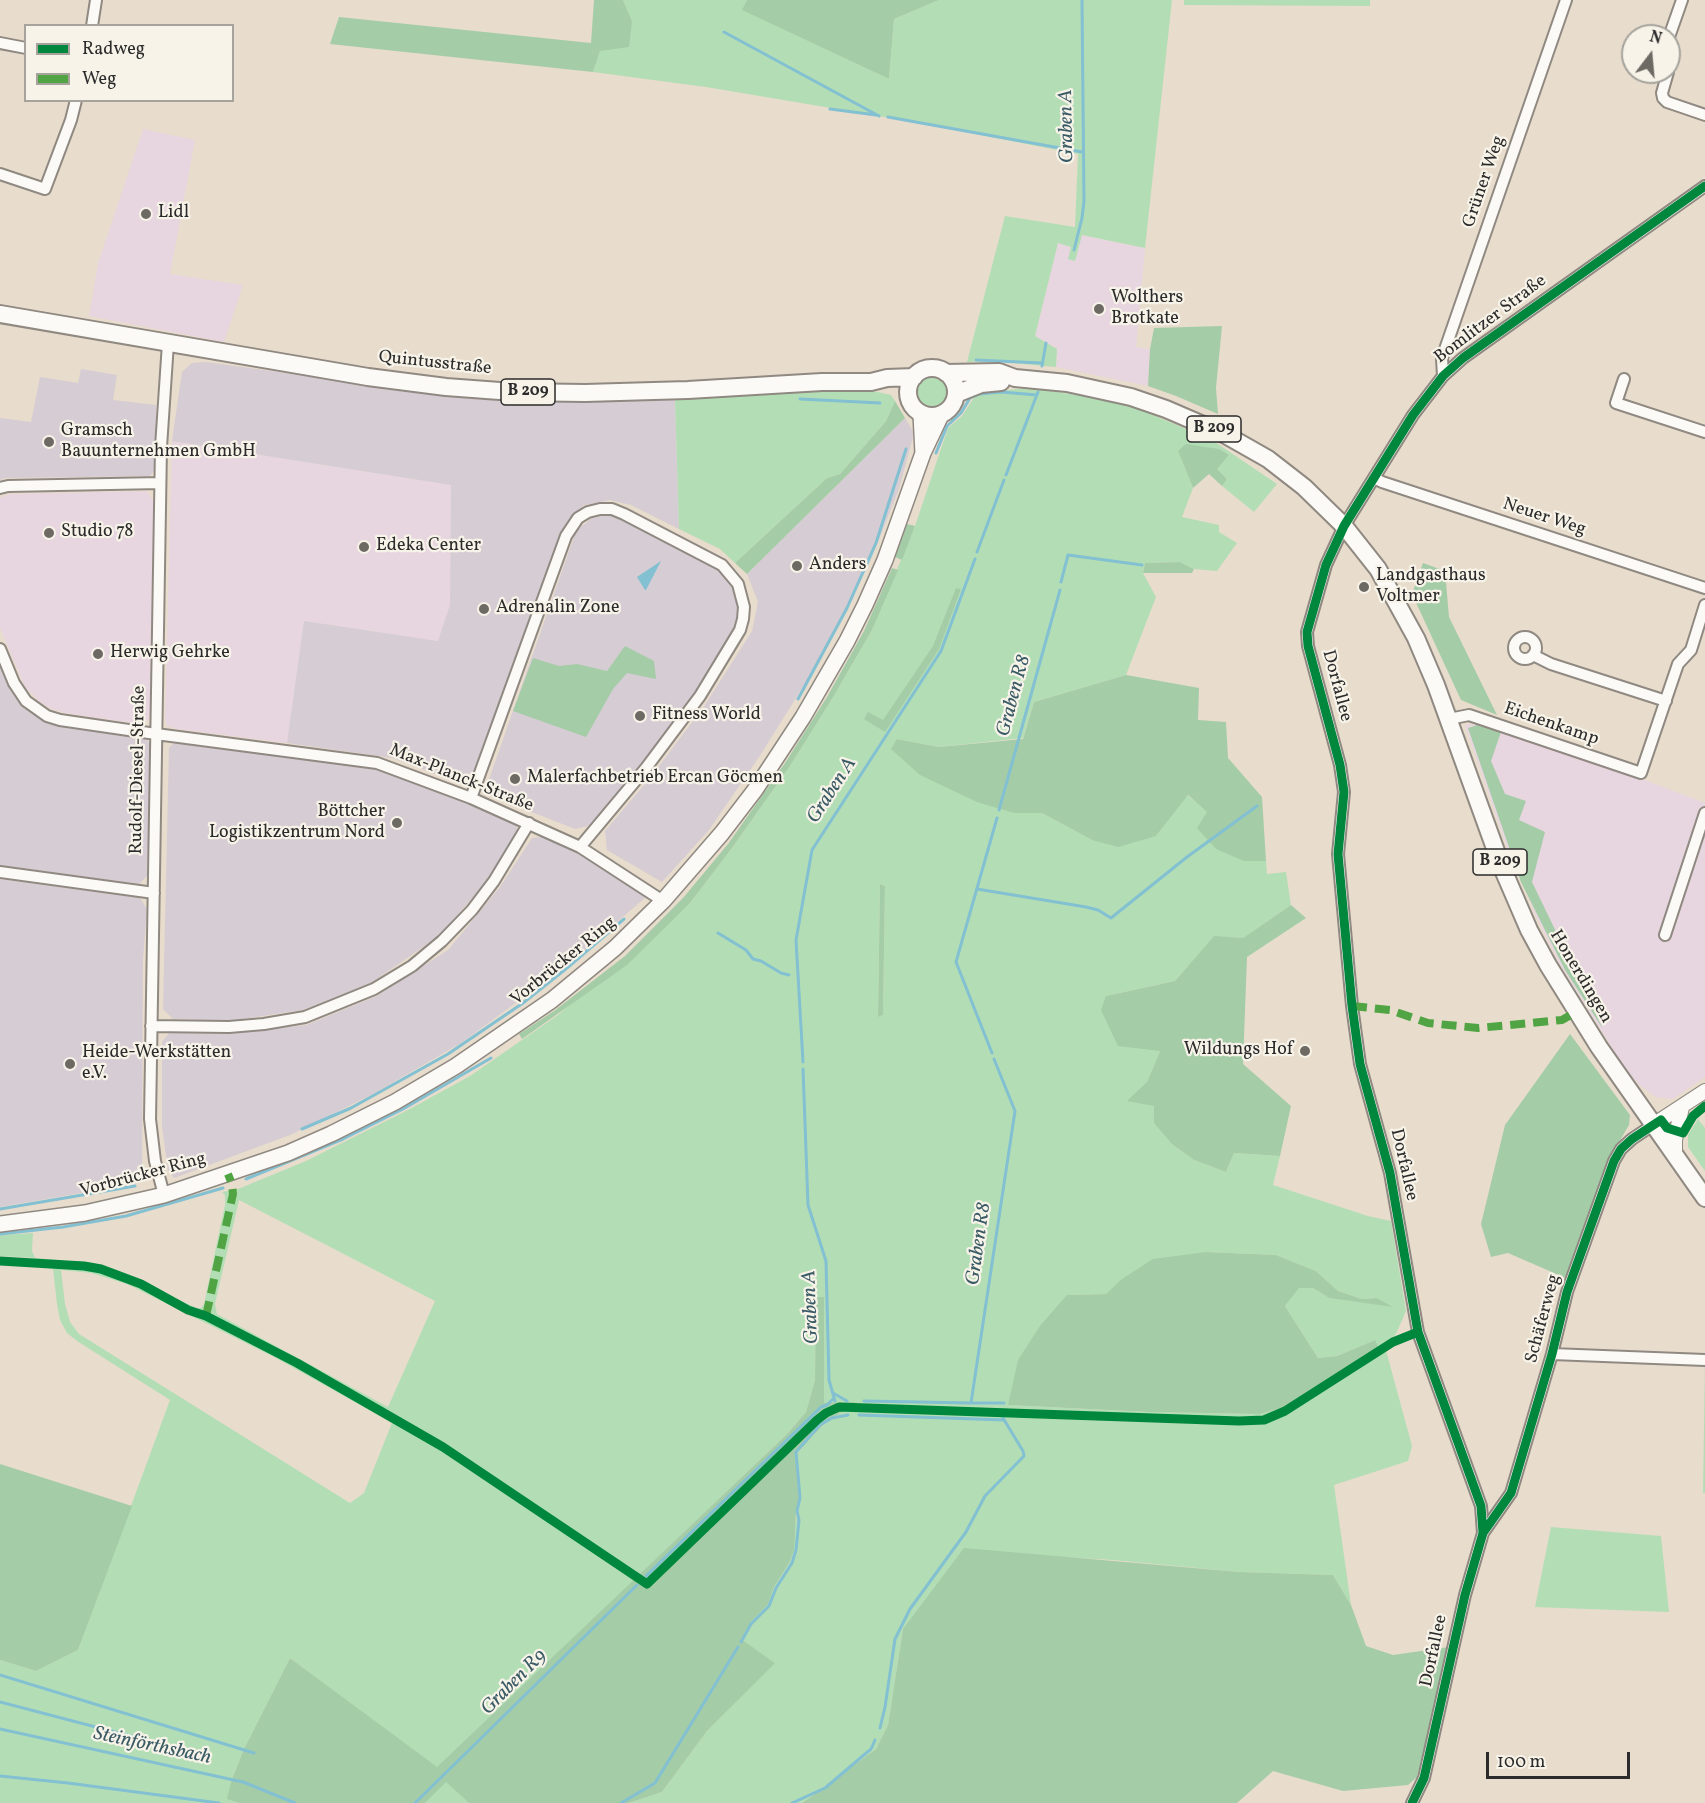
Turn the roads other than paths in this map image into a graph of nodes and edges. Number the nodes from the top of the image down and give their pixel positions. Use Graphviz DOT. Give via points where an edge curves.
graph roads {
  1 [pos="96,0"];
  2 [pos="1566,0"];
  3 [pos="1682,0"];
  4 [pos="92,24"];
  5 [pos="1674,24"];
  6 [pos="0,43"];
  7 [pos="24,48"];
  8 [pos="1665,84"];
  9 [pos="76,102"];
  10 [pos="1705,115"];
  11 [pos="0,174"];
  12 [pos="1705,186"];
  13 [pos="0,314"];
  14 [pos="168,343"];
  15 [pos="946,373"];
  16 [pos="914,376"];
  17 [pos="1443,376"];
  18 [pos="1015,378"];
  19 [pos="1624,379"];
  20 [pos="871,382"];
  21 [pos="956,394"];
  22 [pos="908,396"];
  23 [pos="921,414"];
  24 [pos="940,415"];
  25 [pos="1705,432"];
  26 [pos="923,453"];
  27 [pos="1374,478"];
  28 [pos="160,483"];
  29 [pos="0,488"];
  30 [pos="1344,526"];
  31 [pos="1705,588"];
  32 [pos="1705,605"];
  33 [pos="0,650"];
  34 [pos="1533,655"];
  35 [pos="1666,701"];
  36 [pos="1449,719"];
  37 [pos="156,734"];
  38 [pos="471,798"];
  39 [pos="1705,813"];
  40 [pos="529,823"];
  41 [pos="580,847"];
  42 [pos="0,872"];
  43 [pos="154,893"];
  44 [pos="663,901"];
  45 [pos="1665,935"];
  46 [pos="152,1026"];
  47 [pos="1705,1091"];
  48 [pos="1682,1107"];
  49 [pos="1653,1125"];
  50 [pos="1675,1156"];
  51 [pos="164,1195"];
  52 [pos="1705,1198"];
  53 [pos="0,1224"];
  54 [pos="1552,1353"];
  55 [pos="1705,1360"];
  56 [pos="1503,1505"];
  57 [pos="1481,1506"];
  58 [pos="1483,1533"];
  59 [pos="1412,1803"];
  1 -- 4 [label="street"];
  2 -- 17 [label="street, Grüner Weg" via="1442,358"];
  3 -- 5 [label="street"];
  6 -- 7 [label="street"];
  8 -- 10 [label="street" via="1662,93 1667,102"];
  9 -- 11 [label="street" via="45,189"];
  12 -- 17 [label="street, Bomlitzer Straße"];
  13 -- 14 [label="main road, Quintusstraße / B 209"];
  14 -- 20 [label="main road, Quintusstraße / B 209" via="368,377 513,392 596,393"];
  14 -- 28 [label="street, Rudolf-Diesel-Straße"];
  15 -- 16 [label="main road, B 209" via="933,368"];
  15 -- 18 [label="main road, B 209" via="999,372"];
  15 -- 21 [label="main road" via="954,382"];
  16 -- 20 [label="main road, Quintusstraße / B 209"];
  16 -- 22 [label="main road"];
  17 -- 27 [label="street, Bomlitzer Straße"];
  18 -- 21 [label="main road, B 209" via="981,384"];
  18 -- 30 [label="main road, B 209" via="1067,383 1131,397 1216,430 1284,471"];
  19 -- 25 [label="street" via="1616,403"];
  20 -- 22 [label="main road, Quintusstraße / B 209"];
  21 -- 24 [label="main road" via="951,406"];
  22 -- 23 [label="main road"];
  23 -- 24 [label="main road"];
  23 -- 26 [label="main road, Vorbrücker Ring"];
  24 -- 26 [label="main road, Vorbrücker Ring"];
  26 -- 44 [label="main road, Vorbrücker Ring" via="885,560 825,680 755,790"];
  27 -- 30 [label="street, Bomlitzer Straße"];
  27 -- 31 [label="street, Neuer Weg"];
  28 -- 29 [label="street"];
  28 -- 37 [label="street, Rudolf-Diesel-Straße"];
  30 -- 36 [label="main road, B 209" via="1378,569 1408,621"];
  30 -- 57 [label="street, Dorfallee" via="1326,565 1307,632 1344,792 1338,854 1360,1064 1390,1173 1418,1332"];
  32 -- 35 [label="street" via="1691,650 1678,664"];
  33 -- 37 [label="street, Max-Planck-Straße" via="26,701 47,716"];
  34 -- 35 [label="street"];
  35 -- 36 [label="street, Eichenkamp" via="1641,773 1469,715"];
  36 -- 49 [label="main road, Honerdingen / B 209" via="1501,865 1529,930 1576,1012"];
  37 -- 38 [label="street, Max-Planck-Straße" via="376,763"];
  37 -- 43 [label="street, Rudolf-Diesel-Straße"];
  38 -- 40 [label="street, Max-Planck-Straße"];
  38 -- 41 [label="street" via="566,536 578,518 588,512 612,509 624,514 722,565 738,584 743,619 700,696"];
  39 -- 45 [label="street"];
  40 -- 41 [label="street, Max-Planck-Straße"];
  40 -- 46 [label="street" via="472,910 411,966 374,989 305,1017 264,1024"];
  41 -- 44 [label="street, Max-Planck-Straße"];
  42 -- 43 [label="street"];
  43 -- 46 [label="street, Rudolf-Diesel-Straße"];
  44 -- 51 [label="main road, Vorbrücker Ring" via="615,948 552,1000 456,1066 395,1102 268,1160"];
  46 -- 51 [label="street, Rudolf-Diesel-Straße" via="151,1128"];
  47 -- 48 [label="street"];
  48 -- 49 [label="street"];
  48 -- 50 [label="street"];
  49 -- 50 [label="main road, Honerdingen / B 209"];
  49 -- 54 [label="street, Schäferweg" via="1621,1149 1614,1161 1567,1292"];
  50 -- 52 [label="main road, Honerdingen / B 209"];
  51 -- 53 [label="main road, Vorbrücker Ring" via="85,1213"];
  54 -- 55 [label="street"];
  54 -- 56 [label="street, Schäferweg" via="1511,1493"];
  56 -- 57 [label="street"];
  56 -- 58 [label="street, Schäferweg"];
  57 -- 58 [label="street, Dorfallee"];
  58 -- 59 [label="street, Dorfallee" via="1424,1778"];
}
